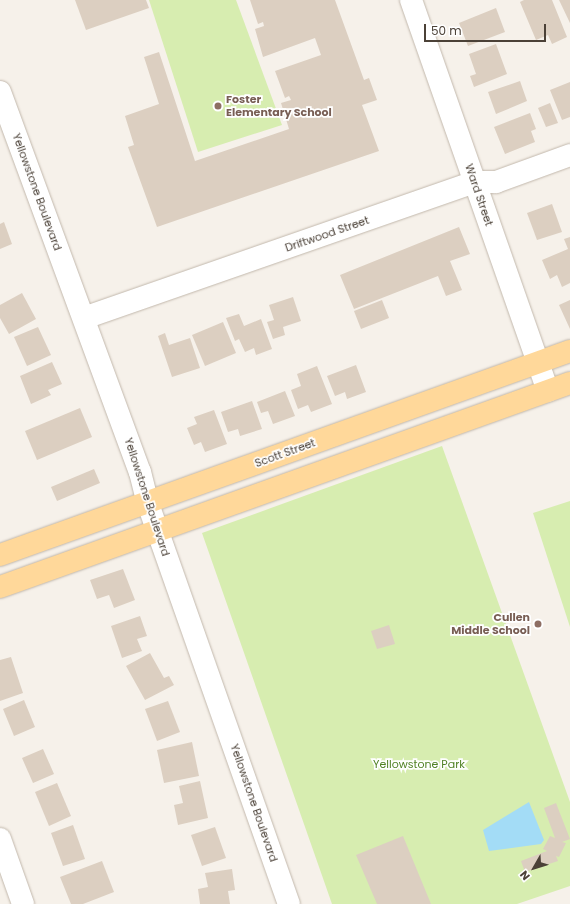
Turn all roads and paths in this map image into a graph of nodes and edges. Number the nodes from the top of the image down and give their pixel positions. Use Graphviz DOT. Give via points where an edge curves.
graph roads {
  1 [pos="413,1"];
  2 [pos="0,92"];
  3 [pos="570,155"];
  4 [pos="475,182"];
  5 [pos="84,318"];
  6 [pos="570,351"];
  7 [pos="537,363"];
  8 [pos="570,383"];
  9 [pos="548,391"];
  10 [pos="384,418"];
  11 [pos="393,446"];
  12 [pos="147,501"];
  13 [pos="158,529"];
  14 [pos="0,555"];
  15 [pos="0,587"];
  16 [pos="0,839"];
  17 [pos="23,904"];
  18 [pos="289,904"];
  1 -- 4 [label="street, Ward Street"];
  2 -- 5 [label="street, Yellowstone Boulevard"];
  3 -- 4 [label="street, Driftwood Street" via="496,182"];
  4 -- 5 [label="street, Driftwood Street"];
  4 -- 7 [label="street, Ward Street"];
  5 -- 12 [label="street, Yellowstone Boulevard" via="140,472"];
  6 -- 7 [label="main road, Scott Street"];
  7 -- 9 [label="street, Ward Street"];
  7 -- 10 [label="main road, Scott Street"];
  8 -- 9 [label="main road"];
  9 -- 11 [label="main road"];
  10 -- 11 [label="main road"];
  10 -- 12 [label="main road, Scott Street"];
  11 -- 13 [label="main road"];
  12 -- 13 [label="street, Yellowstone Boulevard"];
  12 -- 14 [label="main road, Scott Street"];
  13 -- 15 [label="main road"];
  13 -- 18 [label="street, Yellowstone Boulevard"];
  16 -- 17 [label="street"];
}
